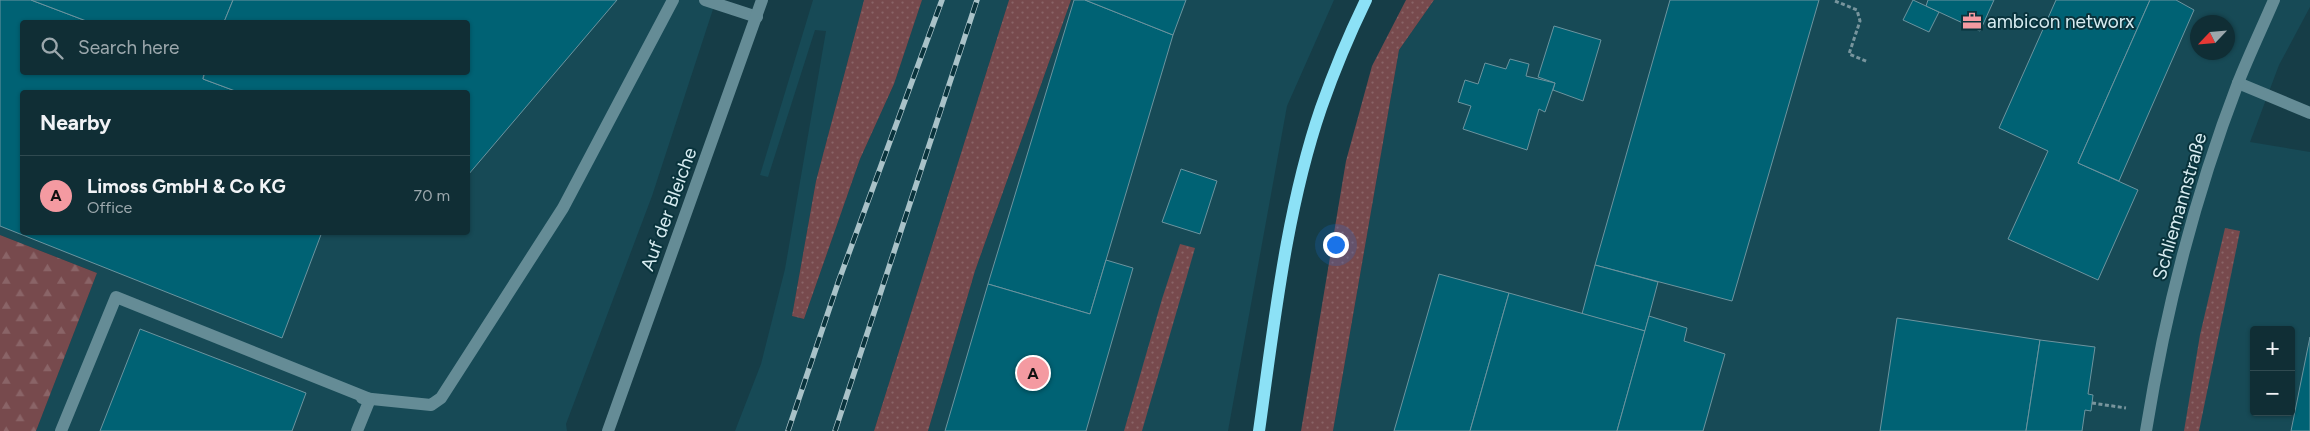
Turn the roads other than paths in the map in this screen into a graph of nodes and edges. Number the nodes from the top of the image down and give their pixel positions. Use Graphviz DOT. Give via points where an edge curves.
graph roads {
  1 [pos="673,0"];
  2 [pos="705,0"];
  3 [pos="762,0"];
  4 [pos="1366,0"];
  5 [pos="2274,0"];
  6 [pos="757,17"];
  7 [pos="2238,83"];
  8 [pos="2310,113"];
  9 [pos="366,398"];
  10 [pos="61,431"];
  11 [pos="357,431"];
  12 [pos="608,431"];
  13 [pos="1259,431"];
  14 [pos="2146,431"];
  1 -- 9 [label="street" via="563,208 441,398 431,405"];
  2 -- 6 [label="street"];
  3 -- 6 [label="street, Auf der Bleiche"];
  4 -- 13 [label="main road" via="1321,110 1302,177 1285,258"];
  5 -- 7 [label="street, Schliemannstraße"];
  6 -- 12 [label="street, Auf der Bleiche"];
  7 -- 8 [label="street"];
  7 -- 14 [label="street, Schliemannstraße" via="2188,235 2162,341"];
  9 -- 10 [label="street" via="116,297"];
  9 -- 11 [label="street"];
}
